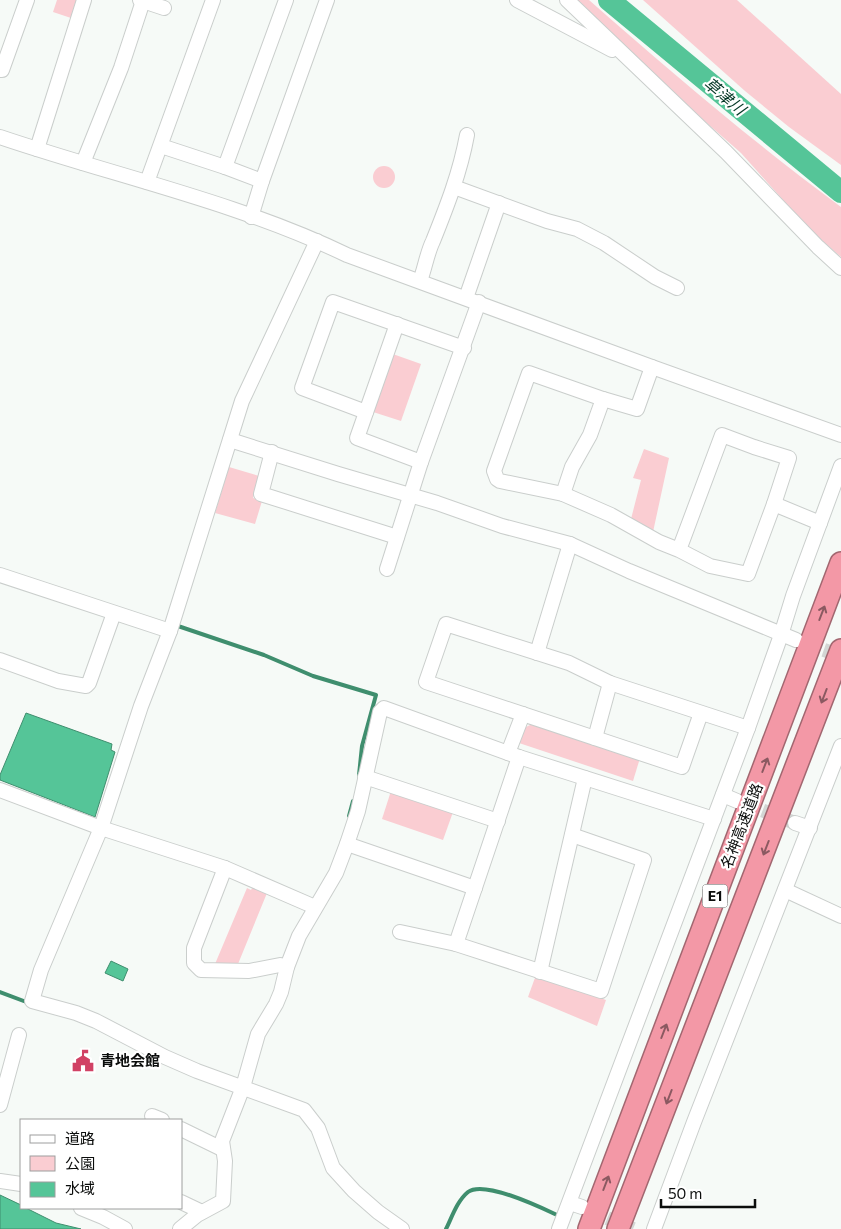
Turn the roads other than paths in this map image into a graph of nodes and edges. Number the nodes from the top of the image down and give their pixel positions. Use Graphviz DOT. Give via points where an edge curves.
graph roads {
  1 [pos="27,0"];
  2 [pos="84,0"];
  3 [pos="142,0"];
  4 [pos="213,0"];
  5 [pos="286,0"];
  6 [pos="327,0"];
  7 [pos="517,0"];
  8 [pos="567,0"];
  9 [pos="164,8"];
  10 [pos="626,58"];
  11 [pos="0,70"];
  12 [pos="467,135"];
  13 [pos="0,137"];
  14 [pos="160,146"];
  15 [pos="37,149"];
  16 [pos="84,163"];
  17 [pos="225,167"];
  18 [pos="262,180"];
  19 [pos="147,182"];
  20 [pos="454,187"];
  21 [pos="499,203"];
  22 [pos="251,217"];
  23 [pos="317,241"];
  24 [pos="841,268"];
  25 [pos="420,281"];
  26 [pos="677,288"];
  27 [pos="473,300"];
  28 [pos="397,324"];
  29 [pos="464,348"];
  30 [pos="652,367"];
  31 [pos="603,399"];
  32 [pos="366,412"];
  33 [pos="841,435"];
  34 [pos="230,440"];
  35 [pos="272,452"];
  36 [pos="421,462"];
  37 [pos="841,466"];
  38 [pos="563,494"];
  39 [pos="410,496"];
  40 [pos="774,504"];
  41 [pos="820,522"];
  42 [pos="397,537"];
  43 [pos="570,544"];
  44 [pos="679,550"];
  45 [pos="841,563"];
  46 [pos="387,569"];
  47 [pos="0,575"];
  48 [pos="114,613"];
  49 [pos="170,631"];
  50 [pos="782,635"];
  51 [pos="796,640"];
  52 [pos="841,650"];
  53 [pos="537,653"];
  54 [pos="0,660"];
  55 [pos="610,683"];
  56 [pos="701,713"];
  57 [pos="523,714"];
  58 [pos="748,728"];
  59 [pos="595,738"];
  60 [pos="841,746"];
  61 [pos="514,755"];
  62 [pos="365,777"];
  63 [pos="585,778"];
  64 [pos="0,790"];
  65 [pos="723,795"];
  66 [pos="737,801"];
  67 [pos="714,819"];
  68 [pos="498,821"];
  69 [pos="795,823"];
  70 [pos="101,828"];
  71 [pos="810,828"];
  72 [pos="572,835"];
  73 [pos="347,844"];
  74 [pos="226,868"];
  75 [pos="475,888"];
  76 [pos="785,890"];
  77 [pos="315,907"];
  78 [pos="841,916"];
  79 [pos="400,932"];
  80 [pos="456,944"];
  81 [pos="287,967"];
  82 [pos="540,972"];
  83 [pos="19,1035"];
  84 [pos="243,1087"];
  85 [pos="0,1105"];
  86 [pos="182,1130"];
  87 [pos="222,1149"];
  88 [pos="0,1180"];
  89 [pos="20,1184"];
  90 [pos="182,1202"];
  91 [pos="84,1209"];
  92 [pos="202,1212"];
  93 [pos="125,1229"];
  94 [pos="180,1229"];
  95 [pos="402,1229"];
  96 [pos="559,1229"];
  97 [pos="589,1229"];
  98 [pos="618,1229"];
  99 [pos="654,1229"];
  1 -- 11 [label="street"];
  2 -- 15 [label="street"];
  3 -- 9 [label="street"];
  3 -- 16 [label="street" via="121,68"];
  4 -- 14 [label="street"];
  5 -- 17 [label="street"];
  6 -- 18 [label="street"];
  7 -- 10 [label="street"];
  8 -- 10 [label="street"];
  10 -- 24 [label="street" via="726,152"];
  12 -- 20 [label="street"];
  13 -- 15 [label="street"];
  14 -- 17 [label="street"];
  14 -- 19 [label="street"];
  15 -- 16 [label="street"];
  16 -- 19 [label="street"];
  17 -- 18 [label="street"];
  18 -- 22 [label="street"];
  19 -- 22 [label="street"];
  20 -- 21 [label="street"];
  20 -- 25 [label="street"];
  21 -- 26 [label="street" via="577,229"];
  21 -- 27 [label="street"];
  22 -- 23 [label="street"];
  23 -- 25 [label="street"];
  23 -- 34 [label="street" via="242,401"];
  25 -- 27 [label="street"];
  27 -- 29 [label="street"];
  27 -- 30 [label="street"];
  28 -- 29 [label="street"];
  28 -- 32 [label="street"];
  28 -- 32 [label="street" via="333,302 302,388"];
  29 -- 36 [label="street"];
  30 -- 31 [label="street" via="637,409"];
  30 -- 33 [label="street"];
  31 -- 38 [label="street"];
  31 -- 38 [label="street" via="529,373 494,476 500,481"];
  32 -- 36 [label="street" via="357,438"];
  34 -- 35 [label="street"];
  34 -- 49 [label="street"];
  35 -- 39 [label="street"];
  35 -- 42 [label="street" via="261,494"];
  36 -- 39 [label="street"];
  37 -- 41 [label="street"];
  38 -- 44 [label="street"];
  39 -- 42 [label="street"];
  39 -- 43 [label="street"];
  40 -- 41 [label="street"];
  40 -- 44 [label="street" via="748,574 710,566"];
  40 -- 44 [label="street" via="789,458 722,435"];
  41 -- 50 [label="street"];
  42 -- 46 [label="street"];
  43 -- 50 [label="street"];
  43 -- 53 [label="street"];
  97 -- 45 [label="highway, 名神高速道路 / E1, one-way"];
  47 -- 48 [label="street"];
  48 -- 49 [label="street"];
  48 -- 54 [label="street" via="86,686 58,681"];
  49 -- 70 [label="street"];
  50 -- 51 [label="street"];
  50 -- 58 [label="street"];
  52 -- 98 [label="highway, 名神高速道路 / E1, one-way"];
  53 -- 55 [label="street" via="569,663"];
  53 -- 57 [label="street" via="446,624 426,682"];
  55 -- 56 [label="street"];
  55 -- 59 [label="street"];
  56 -- 58 [label="street"];
  56 -- 59 [label="street" via="682,767"];
  57 -- 59 [label="street"];
  57 -- 61 [label="street"];
  58 -- 65 [label="street"];
  60 -- 71 [label="street"];
  61 -- 62 [label="street" via="384,708 380,712"];
  61 -- 63 [label="street"];
  61 -- 68 [label="street"];
  62 -- 68 [label="street"];
  62 -- 73 [label="street"];
  63 -- 67 [label="street"];
  63 -- 72 [label="street"];
  64 -- 70 [label="street"];
  65 -- 66 [label="street"];
  65 -- 67 [label="street"];
  67 -- 96 [label="street" via="598,1124 576,1205"];
  68 -- 75 [label="street"];
  69 -- 71 [label="street"];
  70 -- 74 [label="street"];
  70 -- 84 [label="street" via="44,963 32,1000 76,1012 165,1057"];
  71 -- 76 [label="street"];
  72 -- 82 [label="street"];
  72 -- 82 [label="street" via="644,860 601,991"];
  73 -- 75 [label="street"];
  73 -- 77 [label="street" via="336,873"];
  74 -- 77 [label="street"];
  74 -- 81 [label="street" via="194,948 194,963 201,970 249,971 280,965"];
  75 -- 80 [label="street"];
  76 -- 78 [label="street"];
  76 -- 99 [label="street"];
  77 -- 81 [label="street"];
  79 -- 80 [label="street"];
  80 -- 82 [label="street"];
  81 -- 84 [label="street" via="276,1004 258,1034"];
  83 -- 85 [label="street"];
  84 -- 87 [label="street" via="222,1141"];
  84 -- 95 [label="street" via="304,1110 318,1128 332,1168 344,1182"];
  86 -- 87 [label="street"];
  87 -- 92 [label="street" via="225,1161 223,1201"];
  88 -- 89 [label="street"];
  90 -- 92 [label="street"];
  91 -- 93 [label="street"];
  92 -- 94 [label="street"];
}
